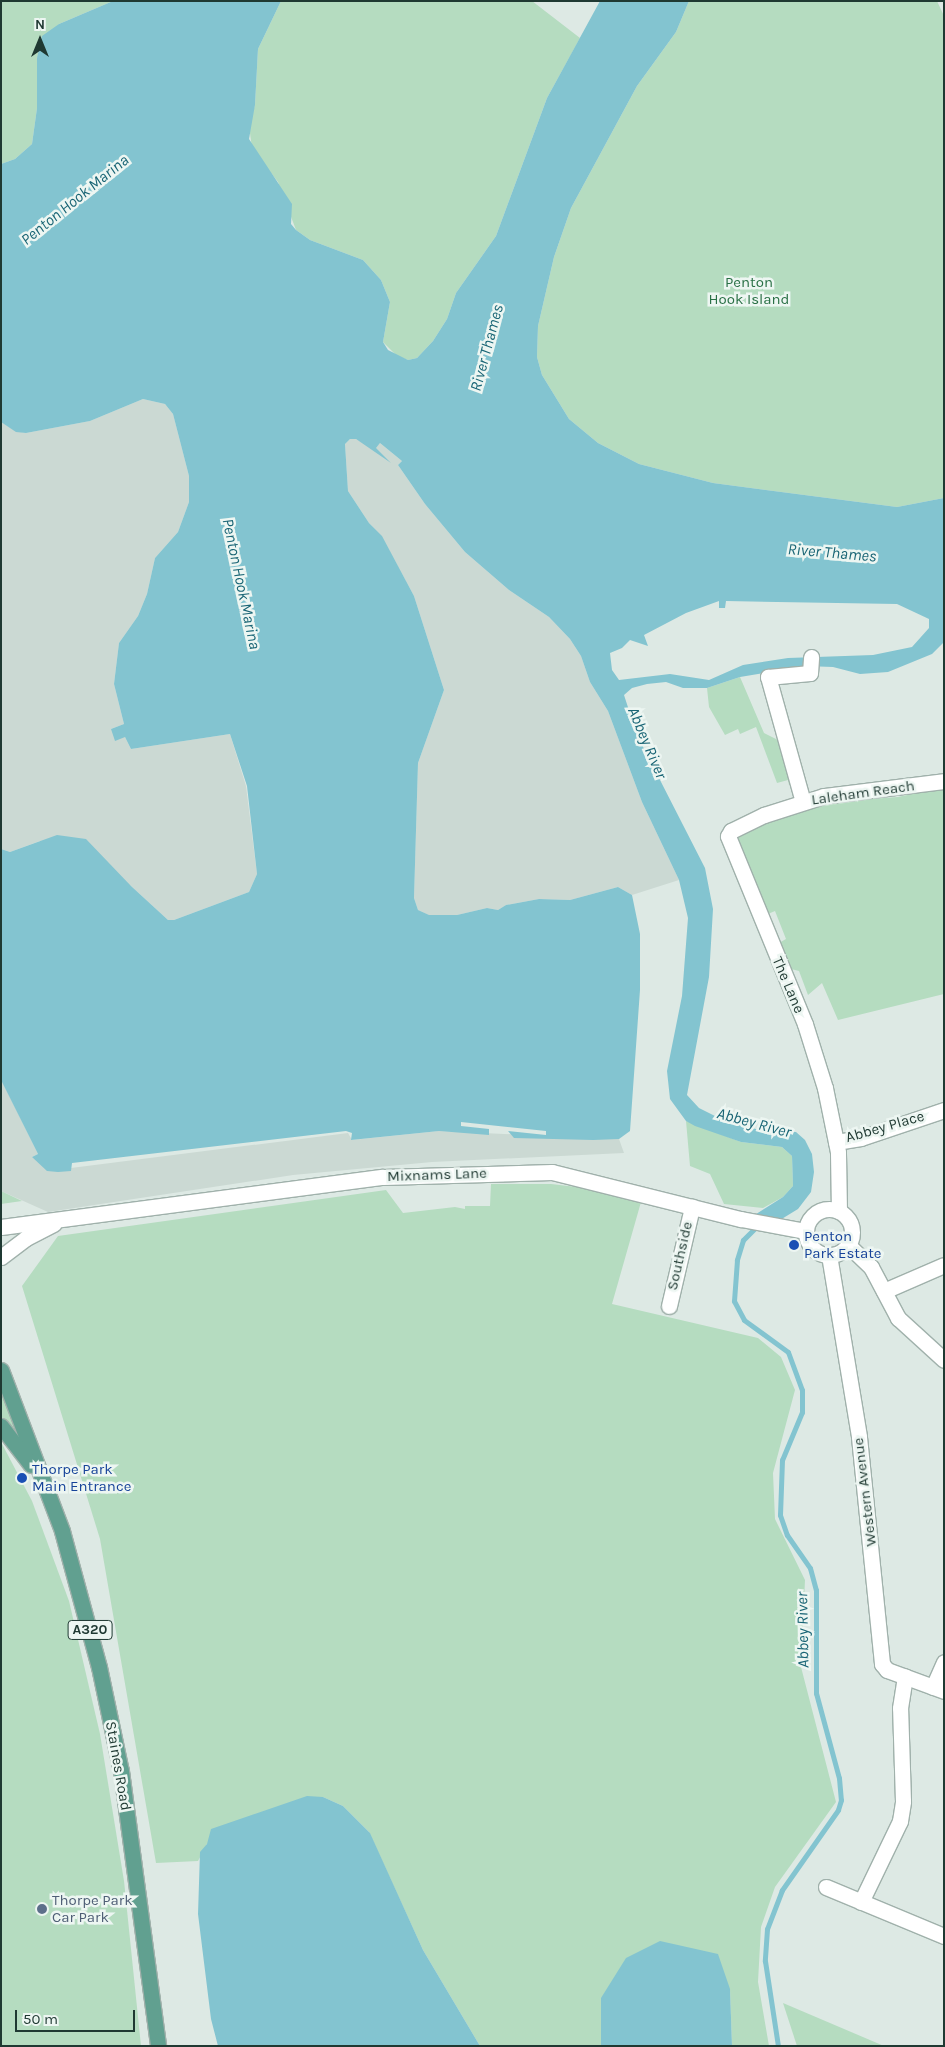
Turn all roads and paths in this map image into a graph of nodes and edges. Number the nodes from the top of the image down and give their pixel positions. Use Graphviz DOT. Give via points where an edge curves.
graph roads {
  1 [pos="811,662"];
  2 [pos="944,781"];
  3 [pos="803,802"];
  4 [pos="729,833"];
  5 [pos="944,1110"];
  6 [pos="836,1142"];
  7 [pos="692,1206"];
  8 [pos="838,1211"];
  9 [pos="65,1219"];
  10 [pos="1,1227"];
  11 [pos="806,1231"];
  12 [pos="848,1245"];
  13 [pos="828,1255"];
  14 [pos="1,1257"];
  15 [pos="944,1266"];
  16 [pos="884,1291"];
  17 [pos="669,1306"];
  18 [pos="944,1360"];
  19 [pos="1,1370"];
  20 [pos="1,1426"];
  21 [pos="48,1492"];
  22 [pos="944,1662"];
  23 [pos="905,1676"];
  24 [pos="939,1689"];
  25 [pos="826,1887"];
  26 [pos="861,1902"];
  27 [pos="944,1936"];
  28 [pos="158,2046"];
  1 -- 3 [label="street" via="810,673 805,675 768,677"];
  2 -- 3 [label="street, Laleham Reach" via="832,795"];
  3 -- 4 [label="street, Laleham Reach"];
  4 -- 6 [label="street, The Lane" via="732,849 813,1047"];
  5 -- 6 [label="street, Abbey Place" via="862,1138"];
  6 -- 8 [label="street, Abbey Place"];
  7 -- 9 [label="street, Mixnams Lane" via="552,1172 472,1172 284,1187"];
  7 -- 11 [label="street, Mixnams Lane"];
  7 -- 17 [label="street, Southside"];
  8 -- 11 [label="street" via="821,1210 813,1215"];
  8 -- 12 [label="street" via="851,1224"];
  9 -- 10 [label="street, Mixnams Lane"];
  9 -- 14 [label="street, Mixnams Lane" via="26,1238"];
  11 -- 13 [label="street" via="812,1248"];
  12 -- 13 [label="street" via="837,1254"];
  12 -- 16 [label="street" via="863,1256"];
  13 -- 23 [label="street, Western Avenue" via="860,1446 882,1664 887,1670"];
  15 -- 16 [label="street"];
  16 -- 18 [label="street" via="898,1318"];
  19 -- 21 [label="main road, Staines Road / A320"];
  20 -- 21 [label="main road, Staines Road / A320"];
  21 -- 28 [label="main road, Staines Road / A320" via="82,1597 121,1771"];
  22 -- 24 [label="street"];
  23 -- 24 [label="street, Western Avenue"];
  23 -- 26 [label="street" via="900,1708 903,1801 900,1821"];
  25 -- 26 [label="street"];
  26 -- 27 [label="street"];
}
